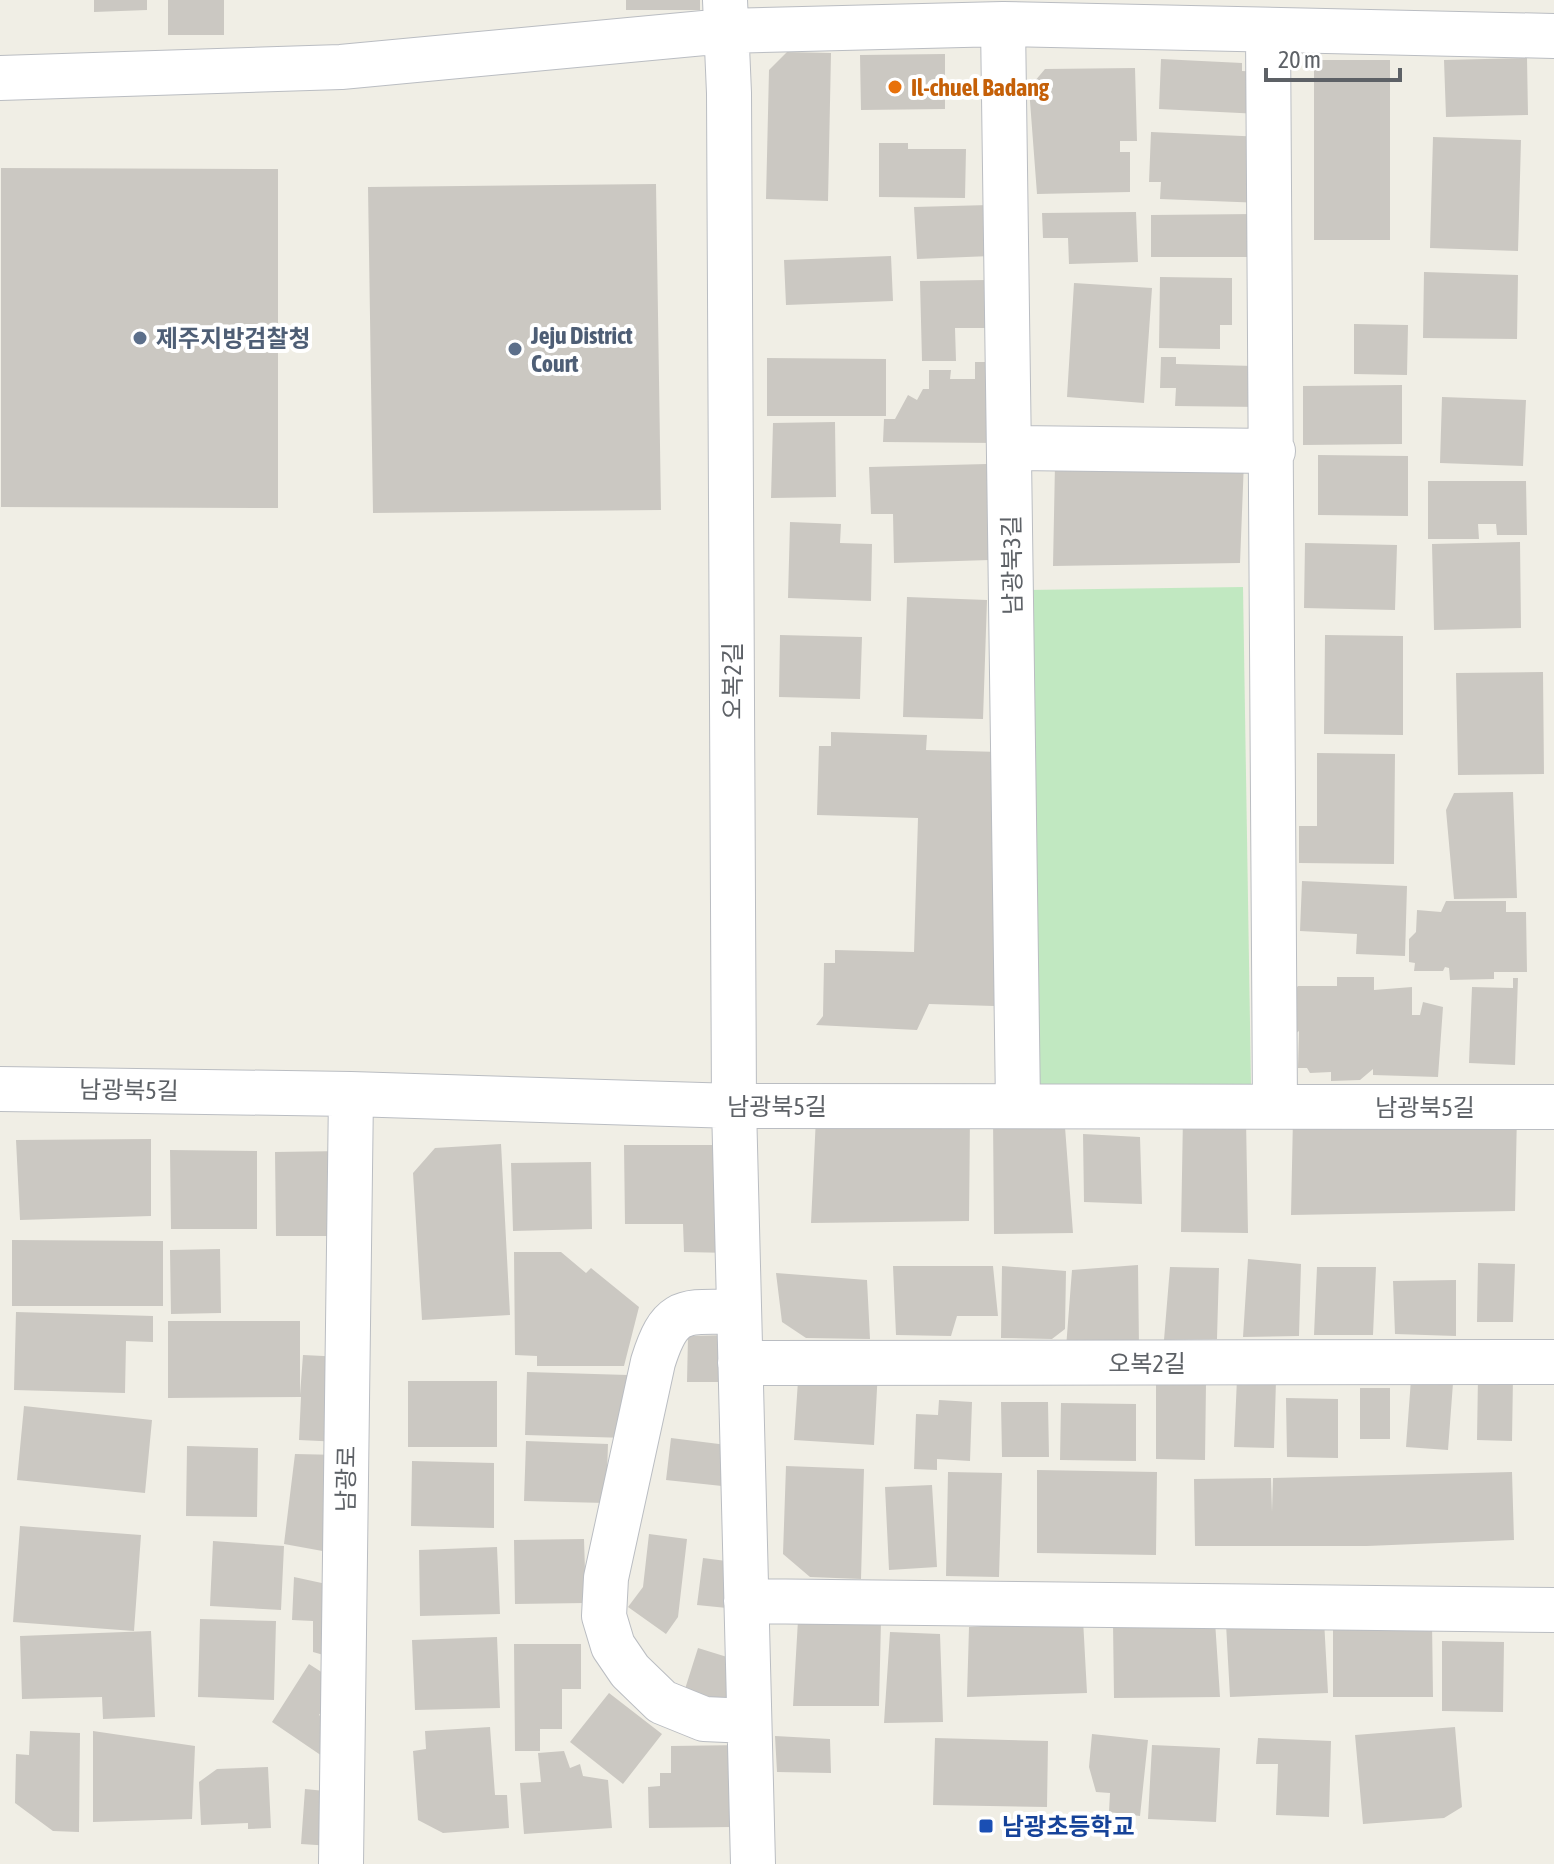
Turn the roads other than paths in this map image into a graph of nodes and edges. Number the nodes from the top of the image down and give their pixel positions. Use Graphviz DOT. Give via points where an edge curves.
graph roads {
  1 [pos="725,15"];
  2 [pos="1003,24"];
  3 [pos="1268,32"];
  4 [pos="1554,36"];
  5 [pos="0,78"];
  6 [pos="1011,448"];
  7 [pos="1273,451"];
  8 [pos="0,1089"];
  9 [pos="351,1094"];
  10 [pos="734,1106"];
  11 [pos="1018,1106"];
  12 [pos="1275,1106"];
  13 [pos="1554,1107"];
  14 [pos="739,1312"];
  15 [pos="1554,1362"];
  16 [pos="740,1363"];
  17 [pos="746,1601"];
  18 [pos="1554,1610"];
  19 [pos="749,1721"];
  20 [pos="341,1864"];
  21 [pos="753,1864"];
  1 -- 2 [label="street"];
  1 -- 5 [label="street" via="341,67"];
  1 -- 10 [label="street, 오복2길"];
  2 -- 3 [label="street"];
  2 -- 6 [label="street, 남광북3길"];
  3 -- 4 [label="street"];
  3 -- 7 [label="street"];
  6 -- 7 [label="street"];
  6 -- 11 [label="street, 남광북3길"];
  7 -- 12 [label="street"];
  8 -- 9 [label="street, 남광북5길"];
  9 -- 10 [label="street, 남광북5길"];
  9 -- 20 [label="street, 남광로"];
  10 -- 11 [label="street, 남광북5길"];
  10 -- 14 [label="street, 오복2길"];
  11 -- 12 [label="street, 남광북5길"];
  12 -- 13 [label="street, 남광북5길"];
  14 -- 16 [label="street, 오복2길"];
  14 -- 19 [label="street" via="687,1312 664,1328 606,1578 604,1616 613,1646 662,1702 704,1719"];
  15 -- 16 [label="street, 오복2길"];
  16 -- 17 [label="street, 오복2길"];
  17 -- 18 [label="street"];
  17 -- 19 [label="street, 오복2길"];
  19 -- 21 [label="street, 오복2길"];
}
